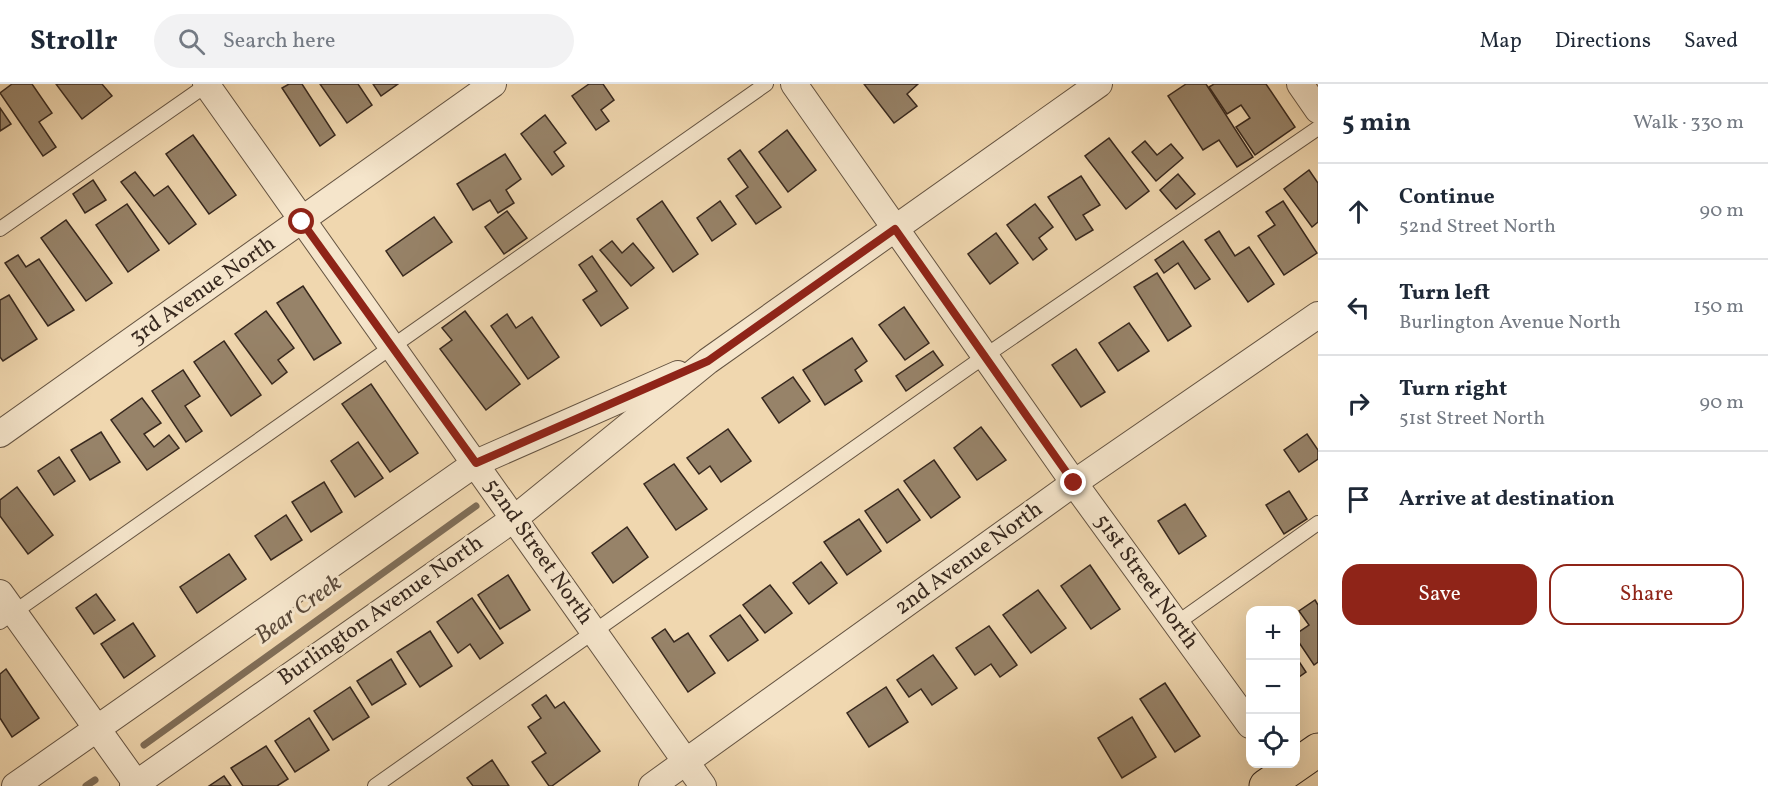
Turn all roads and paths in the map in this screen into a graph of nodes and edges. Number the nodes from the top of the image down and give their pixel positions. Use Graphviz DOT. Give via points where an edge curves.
graph roads {
  1 [pos="207,84"];
  2 [pos="493,84"];
  3 [pos="766,84"];
  4 [pos="794,84"];
  5 [pos="1099,84"];
  6 [pos="1300,84"];
  7 [pos="1318,110"];
  8 [pos="1318,128"];
  9 [pos="302,222"];
  10 [pos="0,229"];
  11 [pos="895,229"];
  12 [pos="1318,315"];
  13 [pos="392,347"];
  14 [pos="985,356"];
  15 [pos="708,361"];
  16 [pos="0,434"];
  17 [pos="476,463"];
  18 [pos="1074,483"];
  19 [pos="514,518"];
  20 [pos="1318,523"];
  21 [pos="5,609"];
  22 [pos="1177,623"];
  23 [pos="594,631"];
  24 [pos="1246,718"];
  25 [pos="97,728"];
  26 [pos="1318,750"];
  27 [pos="686,762"];
  28 [pos="1281,777"];
  29 [pos="136,785"];
  30 [pos="15,786"];
  31 [pos="375,786"];
  32 [pos="652,786"];
  33 [pos="704,786"];
  1 -- 9 [label="street, 52nd Street North"];
  1 -- 10 [label="lane"];
  2 -- 9 [label="street, 3rd Avenue North"];
  3 -- 13 [label="lane"];
  4 -- 11 [label="street, 51st Street North"];
  5 -- 11 [label="street, Burlington Avenue North"];
  6 -- 7 [label="street"];
  8 -- 14 [label="lane"];
  9 -- 13 [label="street, 52nd Street North"];
  9 -- 16 [label="street, 3rd Avenue North"];
  11 -- 14 [label="street, 51st Street North"];
  11 -- 15 [label="street, Burlington Avenue North"];
  12 -- 18 [label="street, 2nd Avenue North"];
  13 -- 17 [label="street, 52nd Street North"];
  13 -- 21 [label="lane"];
  14 -- 18 [label="street, 51st Street North"];
  14 -- 23 [label="lane"];
  15 -- 17 [label="street, Burlington Avenue North"];
  15 -- 19 [label="street, Burlington Avenue North"];
  17 -- 19 [label="street, 52nd Street North"];
  17 -- 25 [label="street, Burlington Avenue North"];
  18 -- 22 [label="street, 51st Street North"];
  18 -- 27 [label="street, 2nd Avenue North"];
  19 -- 23 [label="street, 52nd Street North"];
  19 -- 29 [label="street, Burlington Avenue North"];
  20 -- 22 [label="lane"];
  21 -- 25 [label="street"];
  22 -- 24 [label="street, 51st Street North"];
  23 -- 27 [label="street, 52nd Street North"];
  23 -- 31 [label="lane"];
  25 -- 29 [label="street"];
  25 -- 30 [label="street, Burlington Avenue North"];
  26 -- 28 [label="main road"];
  27 -- 32 [label="street, 2nd Avenue North"];
  27 -- 33 [label="street, 52nd Street North"];
}
